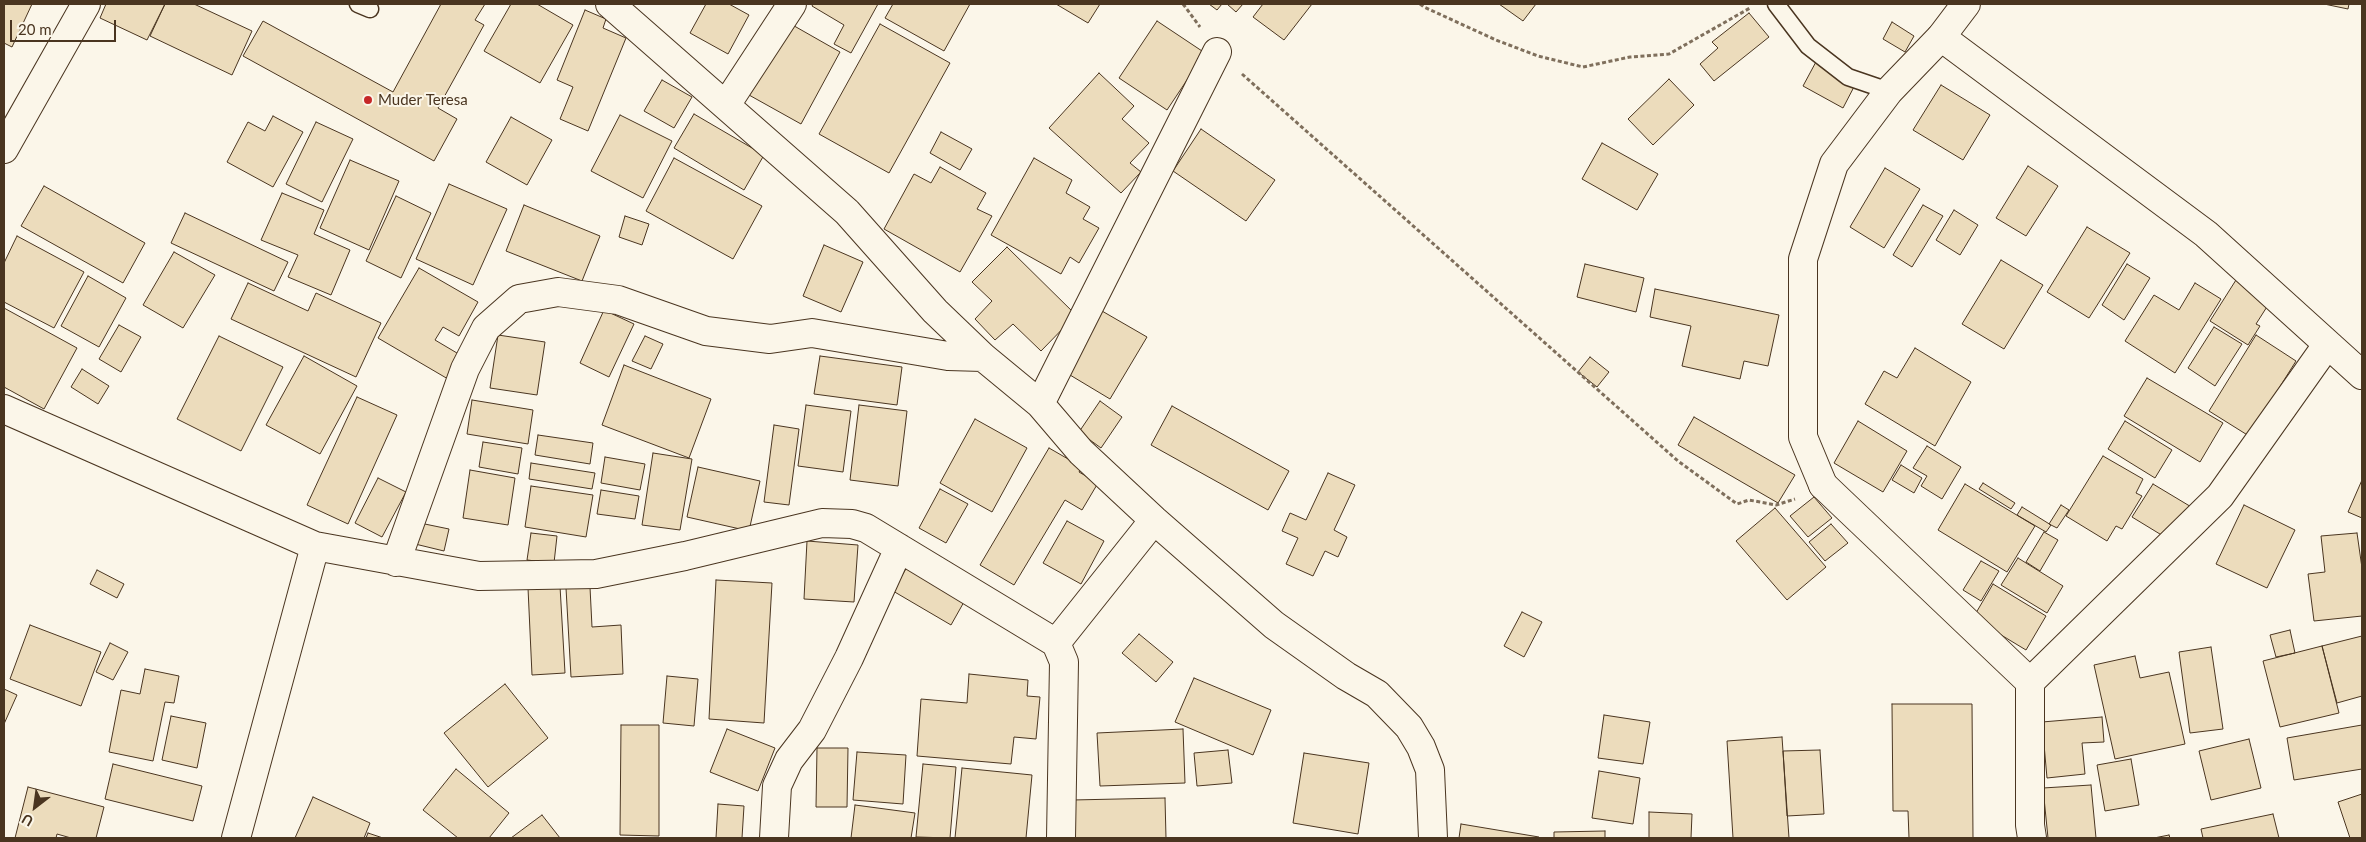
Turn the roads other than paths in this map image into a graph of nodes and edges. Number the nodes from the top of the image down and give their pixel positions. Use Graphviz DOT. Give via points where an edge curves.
graph roads {
  1 [pos="86,4"];
  2 [pos="610,4"];
  3 [pos="792,4"];
  4 [pos="1776,4"];
  5 [pos="1966,4"];
  6 [pos="1941,37"];
  7 [pos="1217,52"];
  8 [pos="1889,91"];
  9 [pos="726,105"];
  10 [pos="4,149"];
  11 [pos="2327,345"];
  12 [pos="984,356"];
  13 [pos="2362,375"];
  14 [pos="1040,404"];
  15 [pos="4,409"];
  16 [pos="1154,520"];
  17 [pos="315,546"];
  18 [pos="899,548"];
  19 [pos="396,562"];
  20 [pos="1056,643"];
  21 [pos="2030,682"];
  22 [pos="236,838"];
  23 [pos="774,838"];
  24 [pos="1061,838"];
  25 [pos="1433,838"];
  26 [pos="2032,838"];
  1 -- 10 [label="street"];
  2 -- 9 [label="street"];
  3 -- 9 [label="street"];
  4 -- 8 [label="lane" via="1808,46 1848,77"];
  5 -- 6 [label="street"];
  6 -- 8 [label="street"];
  6 -- 11 [label="street" via="2206,234"];
  7 -- 14 [label="street"];
  8 -- 21 [label="street" via="1834,164 1802,259 1803,437 1823,485"];
  9 -- 12 [label="street" via="847,212 935,311"];
  11 -- 13 [label="street"];
  11 -- 21 [label="street" via="2220,496"];
  12 -- 14 [label="street"];
  12 -- 19 [label="street" via="948,356 812,334 770,339 706,331 618,300 558,292 519,299 486,328 465,369"];
  14 -- 16 [label="street" via="1081,452"];
  15 -- 17 [label="street"];
  16 -- 20 [label="street"];
  16 -- 25 [label="street" via="1274,625 1377,694 1409,727 1430,770"];
  17 -- 19 [label="street"];
  17 -- 22 [label="street"];
  18 -- 19 [label="street" via="866,528 822,523 596,574 478,576"];
  18 -- 20 [label="street"];
  18 -- 23 [label="street" via="849,658 816,722 789,760 777,786"];
  20 -- 24 [label="street" via="1064,662"];
  21 -- 26 [label="street"];
}
